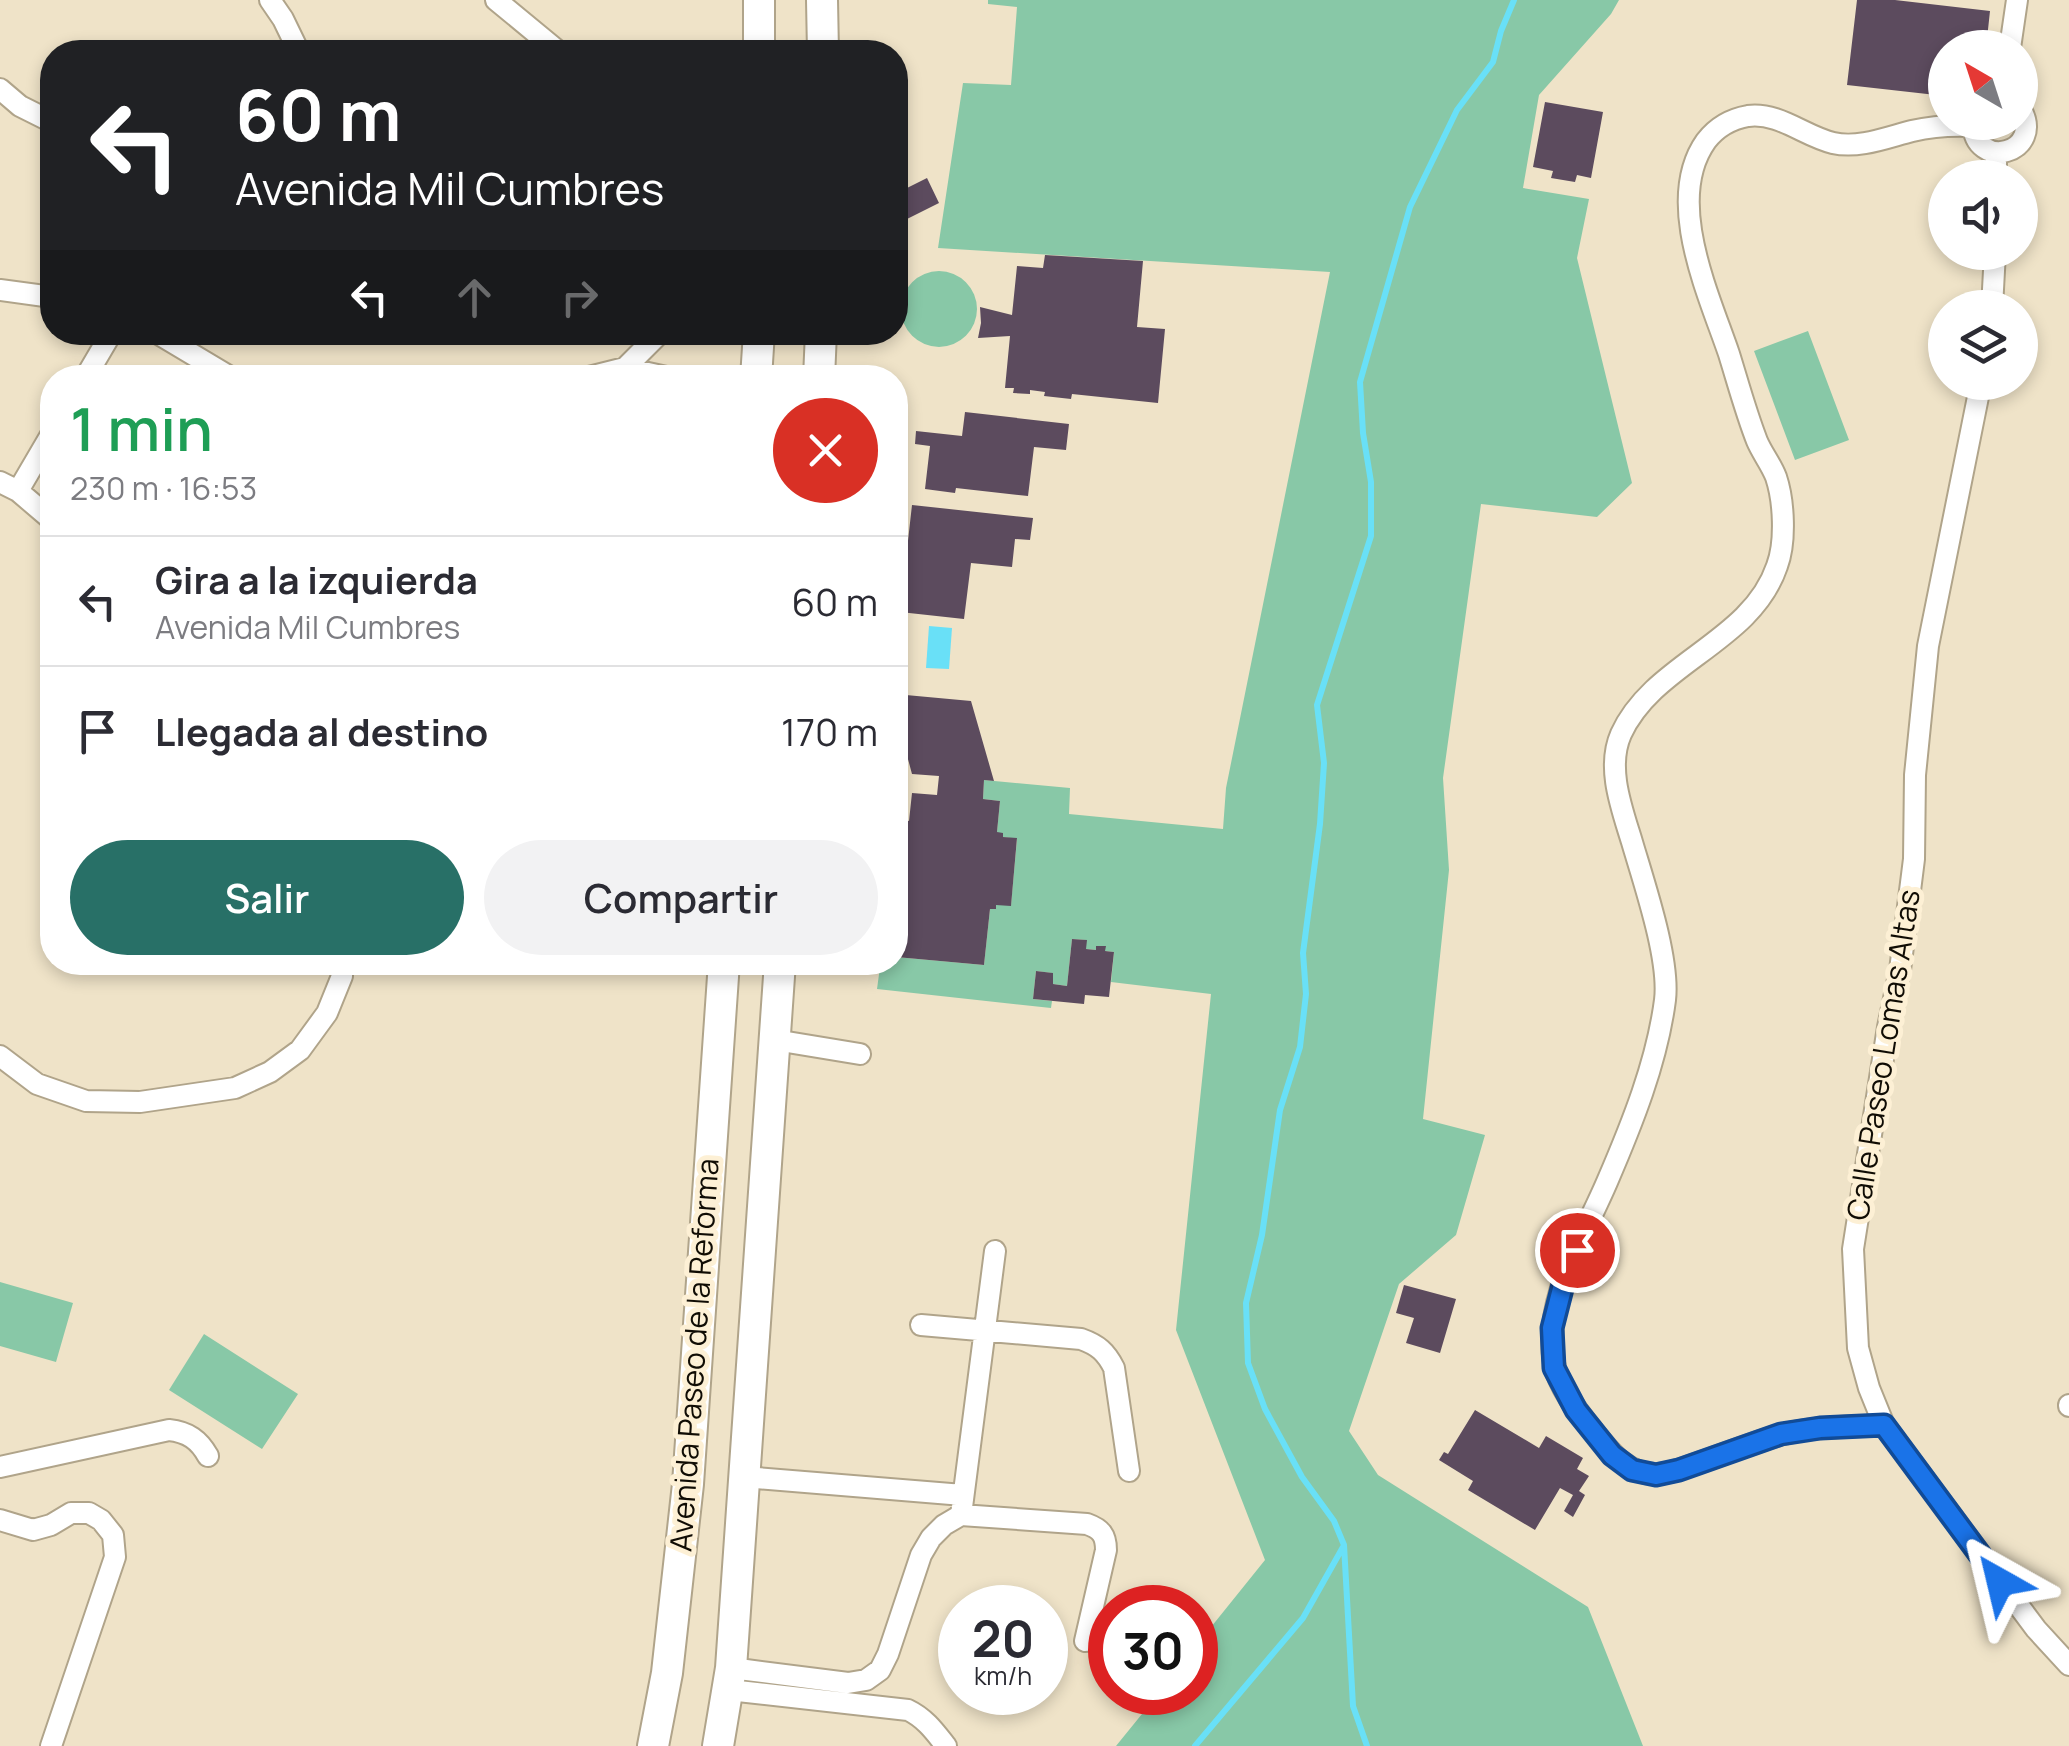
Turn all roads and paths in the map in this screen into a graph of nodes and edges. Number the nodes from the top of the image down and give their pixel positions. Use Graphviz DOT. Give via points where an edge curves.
graph roads {
  1 [pos="270,0"];
  2 [pos="496,0"];
  3 [pos="759,0"];
  4 [pos="822,0"];
  5 [pos="2017,0"];
  6 [pos="2013,30"];
  7 [pos="294,40"];
  8 [pos="545,40"];
  9 [pos="760,40"];
  10 [pos="822,40"];
  11 [pos="0,89"];
  12 [pos="40,116"];
  13 [pos="1928,128"];
  14 [pos="1978,140"];
  15 [pos="2022,140"];
  16 [pos="1996,152"];
  17 [pos="1996,160"];
  18 [pos="0,290"];
  19 [pos="40,295"];
  20 [pos="177,345"];
  21 [pos="648,345"];
  22 [pos="210,365"];
  23 [pos="628,365"];
  24 [pos="1976,400"];
  25 [pos="40,448"];
  26 [pos="9,486"];
  27 [pos="40,511"];
  28 [pos="342,975"];
  29 [pos="723,975"];
  30 [pos="779,975"];
  31 [pos="775,1040"];
  32 [pos="860,1054"];
  33 [pos="0,1056"];
  34 [pos="707,1205"];
  35 [pos="762,1206"];
  36 [pos="995,1251"];
  37 [pos="921,1325"];
  38 [pos="985,1330"];
  39 [pos="1884,1425"];
  40 [pos="208,1456"];
  41 [pos="0,1468"];
  42 [pos="1128,1471"];
  43 [pos="744,1477"];
  44 [pos="962,1505"];
  45 [pos="0,1520"];
  46 [pos="1085,1641"];
  47 [pos="2069,1665"];
  48 [pos="730,1679"];
  49 [pos="51,1746"];
  50 [pos="653,1746"];
  51 [pos="718,1746"];
  52 [pos="946,1746"];
  1 -- 7 [label="street"];
  2 -- 8 [label="street"];
  3 -- 9 [label="main road"];
  4 -- 10 [label="main road"];
  5 -- 6 [label="street"];
  11 -- 12 [label="street"];
  13 -- 39 [label="street" via="1836,144 1787,122 1744,117 1708,138 1691,176 1691,235 1700,270 1757,440 1776,477 1784,526 1778,566 1760,599 1662,681 1620,735 1618,794 1666,989 1638,1104 1565,1277 1552,1328 1554,1368 1576,1410 1632,1470 1679,1470 1781,1434"];
  14 -- 16 [label="street"];
  15 -- 16 [label="street"];
  16 -- 17 [label="street"];
  18 -- 19 [label="street"];
  20 -- 22 [label="street"];
  21 -- 23 [label="street"];
  24 -- 39 [label="street, Calle Paseo Lomas Altas" via="1928,646 1914,859 1853,1250 1858,1348"];
  25 -- 26 [label="street"];
  26 -- 27 [label="street"];
  28 -- 33 [label="street" via="327,1013 300,1050 234,1088 140,1102 86,1101 37,1084"];
  29 -- 34 [label="main road, Avenida Paseo de la Reforma"];
  30 -- 31 [label="main road, Avenida Paseo de la Reforma"];
  31 -- 32 [label="street"];
  31 -- 35 [label="main road, Avenida Paseo de la Reforma"];
  34 -- 35 [label="main road"];
  34 -- 50 [label="main road, Avenida Paseo de la Reforma" via="688,1484"];
  35 -- 43 [label="main road, Avenida Paseo de la Reforma"];
  36 -- 38 [label="street"];
  37 -- 38 [label="street"];
  38 -- 42 [label="street" via="1081,1339 1108,1354"];
  38 -- 44 [label="street"];
  39 -- 47 [label="street, Calle Paseo Lomas Altas"];
  40 -- 41 [label="street" via="188,1434 169,1430"];
  43 -- 44 [label="street"];
  43 -- 48 [label="main road, Avenida Paseo de la Reforma"];
  44 -- 46 [label="street" via="1098,1528 1106,1550"];
  44 -- 48 [label="street" via="921,1554 880,1670 848,1683"];
  45 -- 49 [label="street" via="32,1530 71,1512 90,1513 113,1536 115,1557"];
  48 -- 51 [label="main road, Avenida Paseo de la Reforma"];
  48 -- 52 [label="street" via="908,1710"];
}
